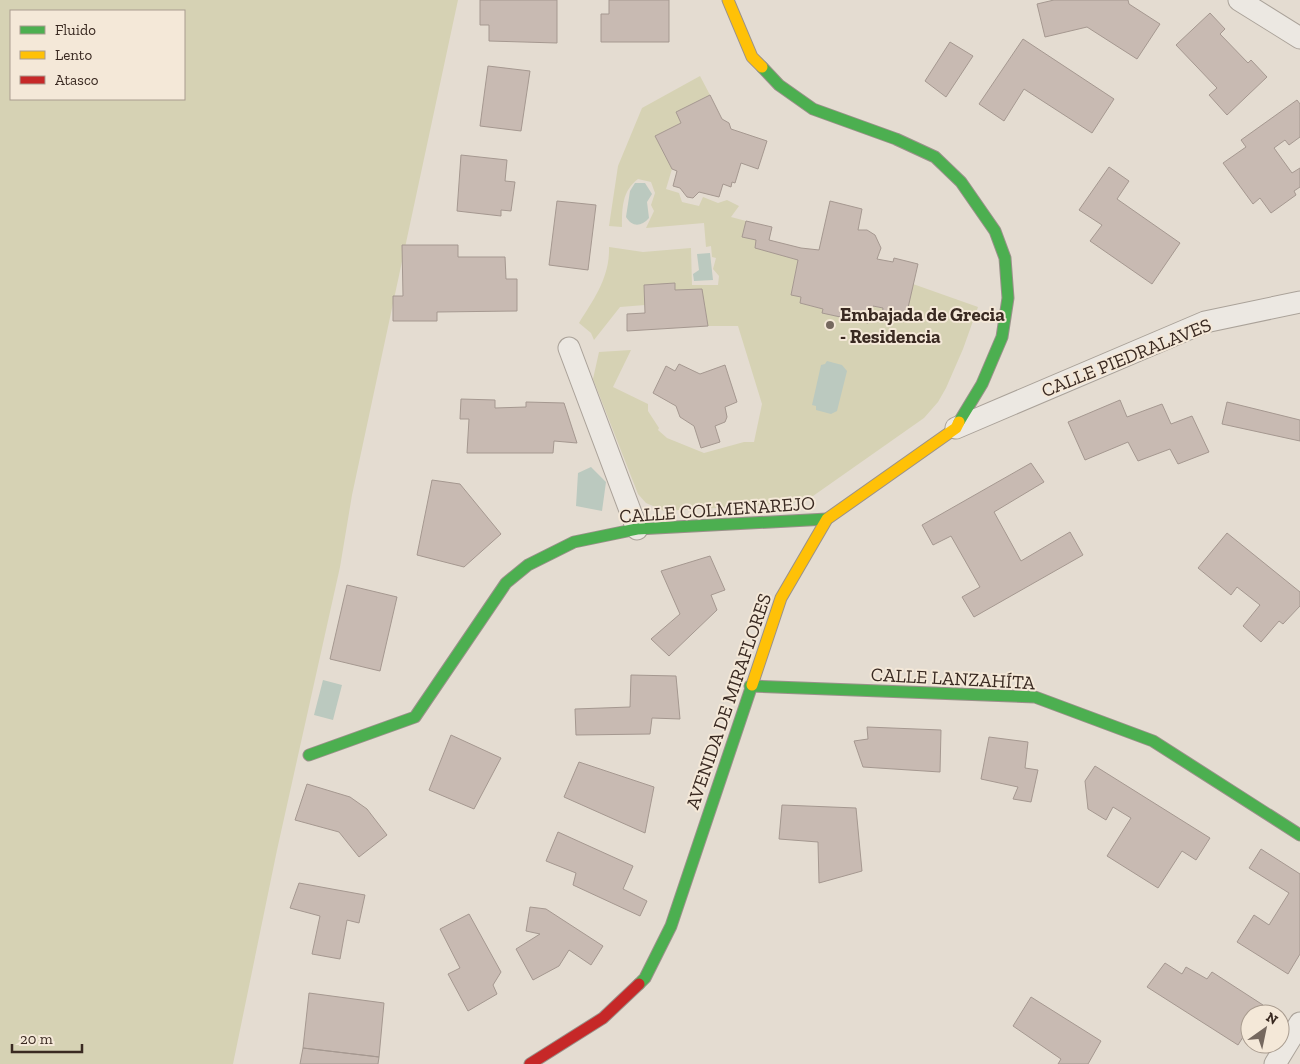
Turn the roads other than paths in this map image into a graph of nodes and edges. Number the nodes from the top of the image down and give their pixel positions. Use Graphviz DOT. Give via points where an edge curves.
graph roads {
  1 [pos="728,0"];
  2 [pos="1239,0"];
  3 [pos="1300,38"];
  4 [pos="1300,302"];
  5 [pos="569,348"];
  6 [pos="956,428"];
  7 [pos="827,519"];
  8 [pos="637,528"];
  9 [pos="750,686"];
  10 [pos="309,755"];
  11 [pos="1300,836"];
  12 [pos="1300,1023"];
  13 [pos="530,1064"];
  14 [pos="1275,1064"];
  1 -- 6 [label="street, AVENIDA DE MIRAFLORES" via="752,56 778,85 813,109 935,157 961,182 995,231 1005,258 1008,298 1002,338 982,384"];
  2 -- 3 [label="street"];
  4 -- 6 [label="street, CALLE PIEDRALAVES" via="1205,322"];
  5 -- 8 [label="street"];
  6 -- 7 [label="street, AVENIDA DE MIRAFLORES"];
  7 -- 8 [label="street, CALLE COLMENAREJO"];
  7 -- 9 [label="street, AVENIDA DE MIRAFLORES" via="781,598"];
  8 -- 10 [label="street, CALLE COLMENAREJO" via="574,542 528,566 506,583 415,717"];
  9 -- 11 [label="street, CALLE LANZAHÍTA" via="1035,697 1153,741"];
  9 -- 13 [label="street, AVENIDA DE MIRAFLORES" via="671,926 645,978 603,1018"];
  12 -- 14 [label="street"];
}
